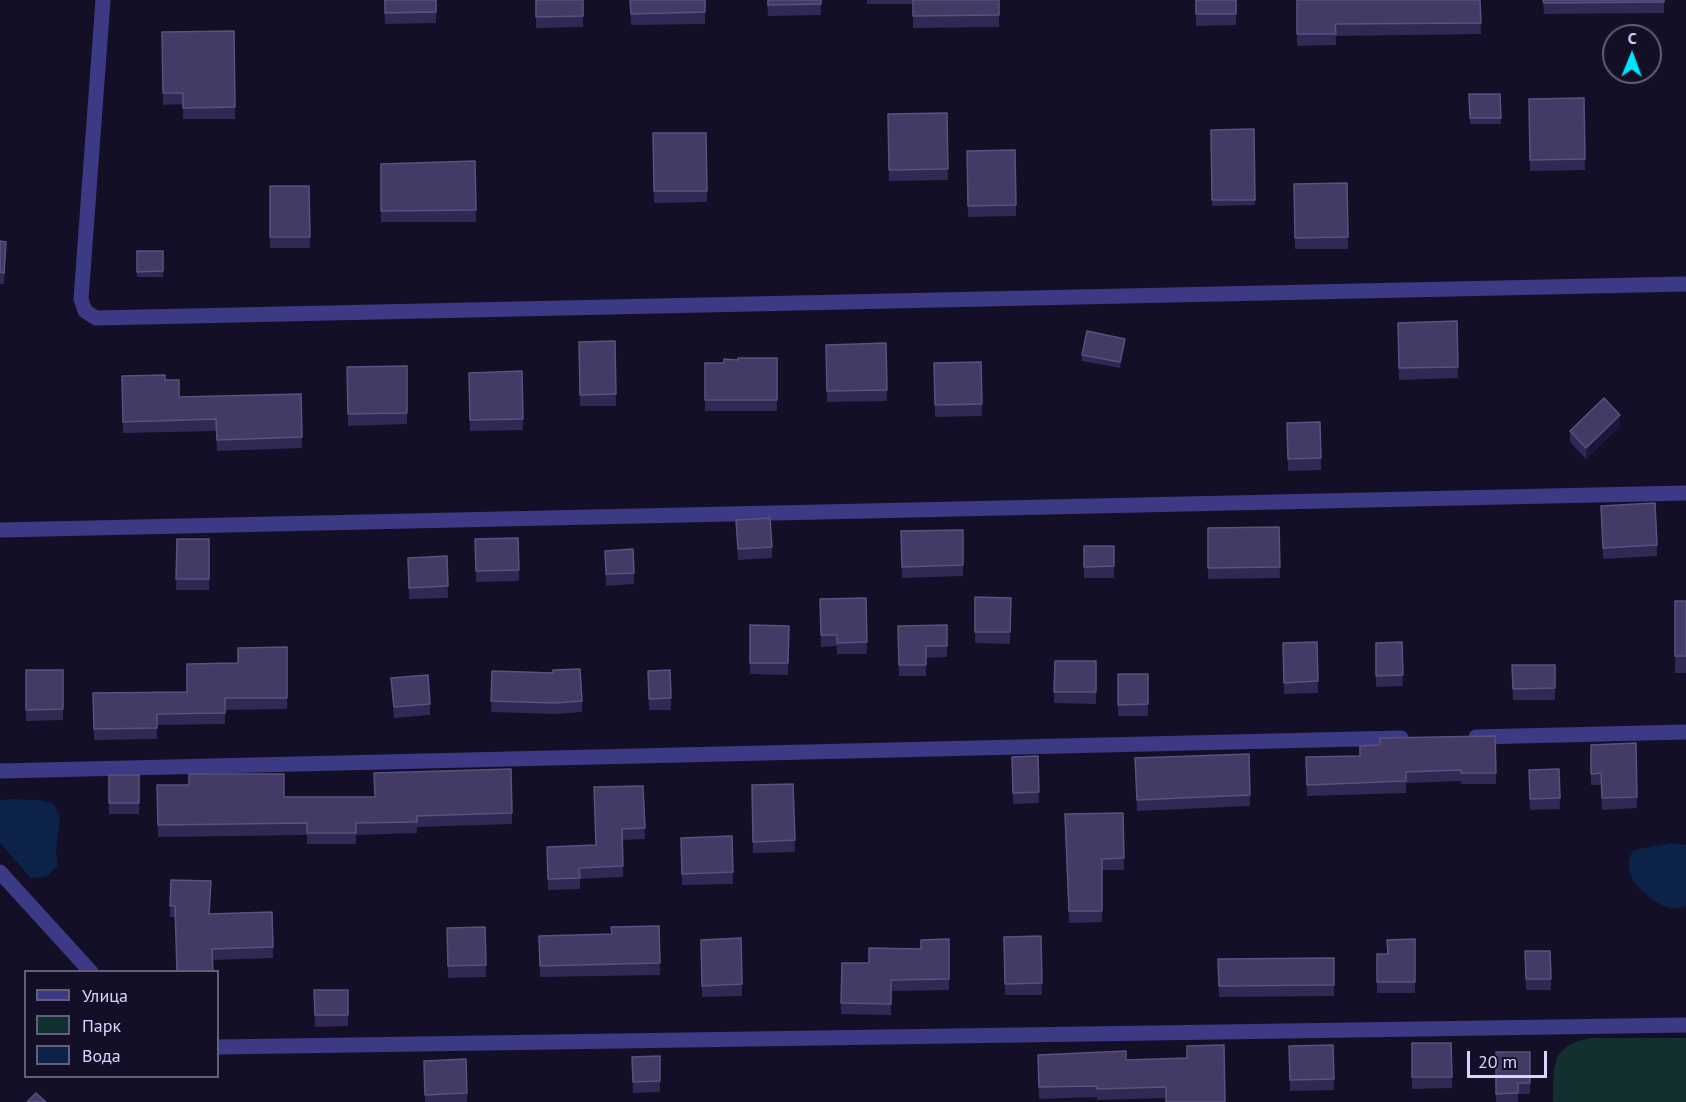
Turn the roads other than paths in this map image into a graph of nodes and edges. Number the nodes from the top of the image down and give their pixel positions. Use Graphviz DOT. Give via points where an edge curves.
graph roads {
  1 [pos="103,0"];
  2 [pos="1686,284"];
  3 [pos="1686,493"];
  4 [pos="0,530"];
  5 [pos="1686,732"];
  6 [pos="1459,737"];
  7 [pos="1411,738"];
  8 [pos="0,771"];
  9 [pos="0,872"];
  10 [pos="89,970"];
  11 [pos="1686,1024"];
  12 [pos="219,1047"];
  1 -- 2 [label="street" via="81,299 85,311 96,318"];
  3 -- 4 [label="street"];
  5 -- 6 [label="street"];
  7 -- 8 [label="street"];
  9 -- 10 [label="street"];
  11 -- 12 [label="street"];
}
